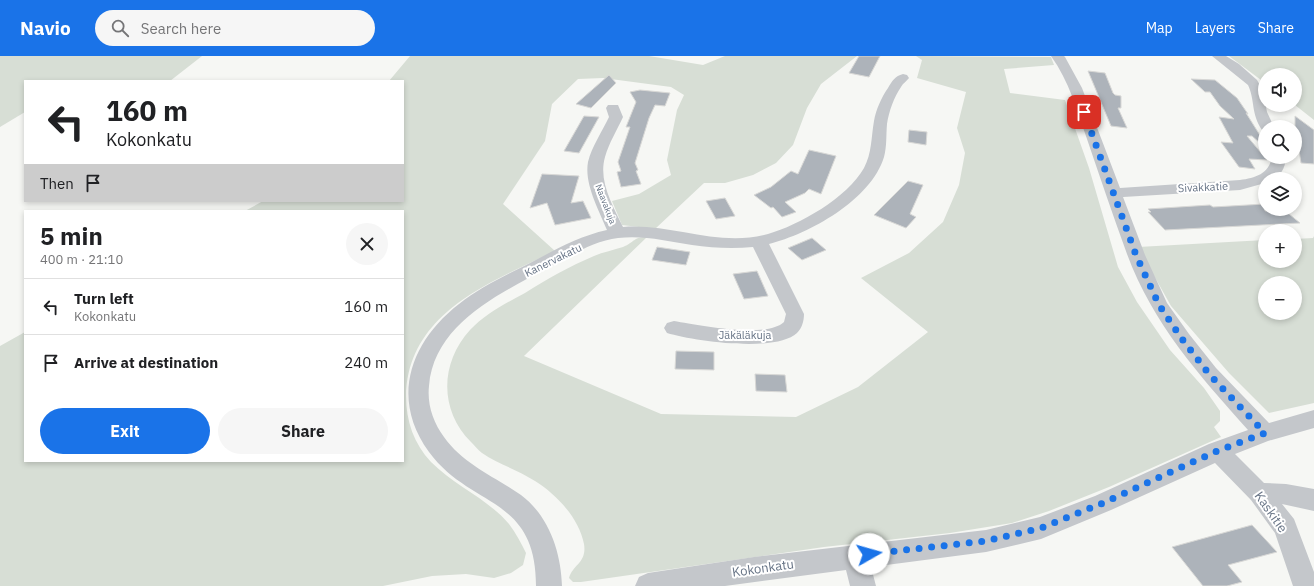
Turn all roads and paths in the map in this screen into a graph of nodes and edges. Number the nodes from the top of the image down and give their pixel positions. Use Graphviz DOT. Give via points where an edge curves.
graph roads {
  1 [pos="1057,56"];
  2 [pos="1218,56"];
  3 [pos="903,78"];
  4 [pos="613,108"];
  5 [pos="1264,120"];
  6 [pos="1278,164"];
  7 [pos="1114,192"];
  8 [pos="616,233"];
  9 [pos="760,242"];
  10 [pos="674,328"];
  11 [pos="1314,419"];
  12 [pos="1265,433"];
  13 [pos="1217,451"];
  14 [pos="1259,493"];
  15 [pos="1314,500"];
  16 [pos="855,556"];
  17 [pos="549,586"];
  18 [pos="648,586"];
  19 [pos="863,586"];
  20 [pos="1306,586"];
  1 -- 7 [label="street" via="1076,88"];
  2 -- 5 [label="street" via="1253,82"];
  3 -- 9 [label="street, Kanervakatu" via="897,82 882,114 875,161 861,182 839,203 817,218 796,230"];
  4 -- 8 [label="street, Naavakuja" via="616,116 595,168 598,184"];
  6 -- 7 [label="street, Sivakkatie" via="1274,172 1265,178 1240,185"];
  7 -- 12 [label="street" via="1136,255 1159,305 1209,374"];
  8 -- 9 [label="street, Kanervakatu" via="649,233 702,241"];
  8 -- 17 [label="street, Kanervakatu" via="595,239 549,261 484,295 460,312 437,336 424,360 418,385 418,405 425,426 443,454 466,474 514,504 533,524 545,549 550,572"];
  9 -- 10 [label="street, Jäkäläkuja" via="795,314 795,323 788,330 778,334 715,335"];
  11 -- 12 [label="street, Kokonkatu"];
  12 -- 13 [label="street, Kokonkatu"];
  13 -- 14 [label="street, Kaskitie"];
  13 -- 16 [label="street, Kokonkatu" via="1041,528 986,541"];
  14 -- 15 [label="street" via="1286,494"];
  14 -- 20 [label="street, Kaskitie" via="1285,527"];
  16 -- 18 [label="street, Kokonkatu"];
  16 -- 19 [label="street"];
}
